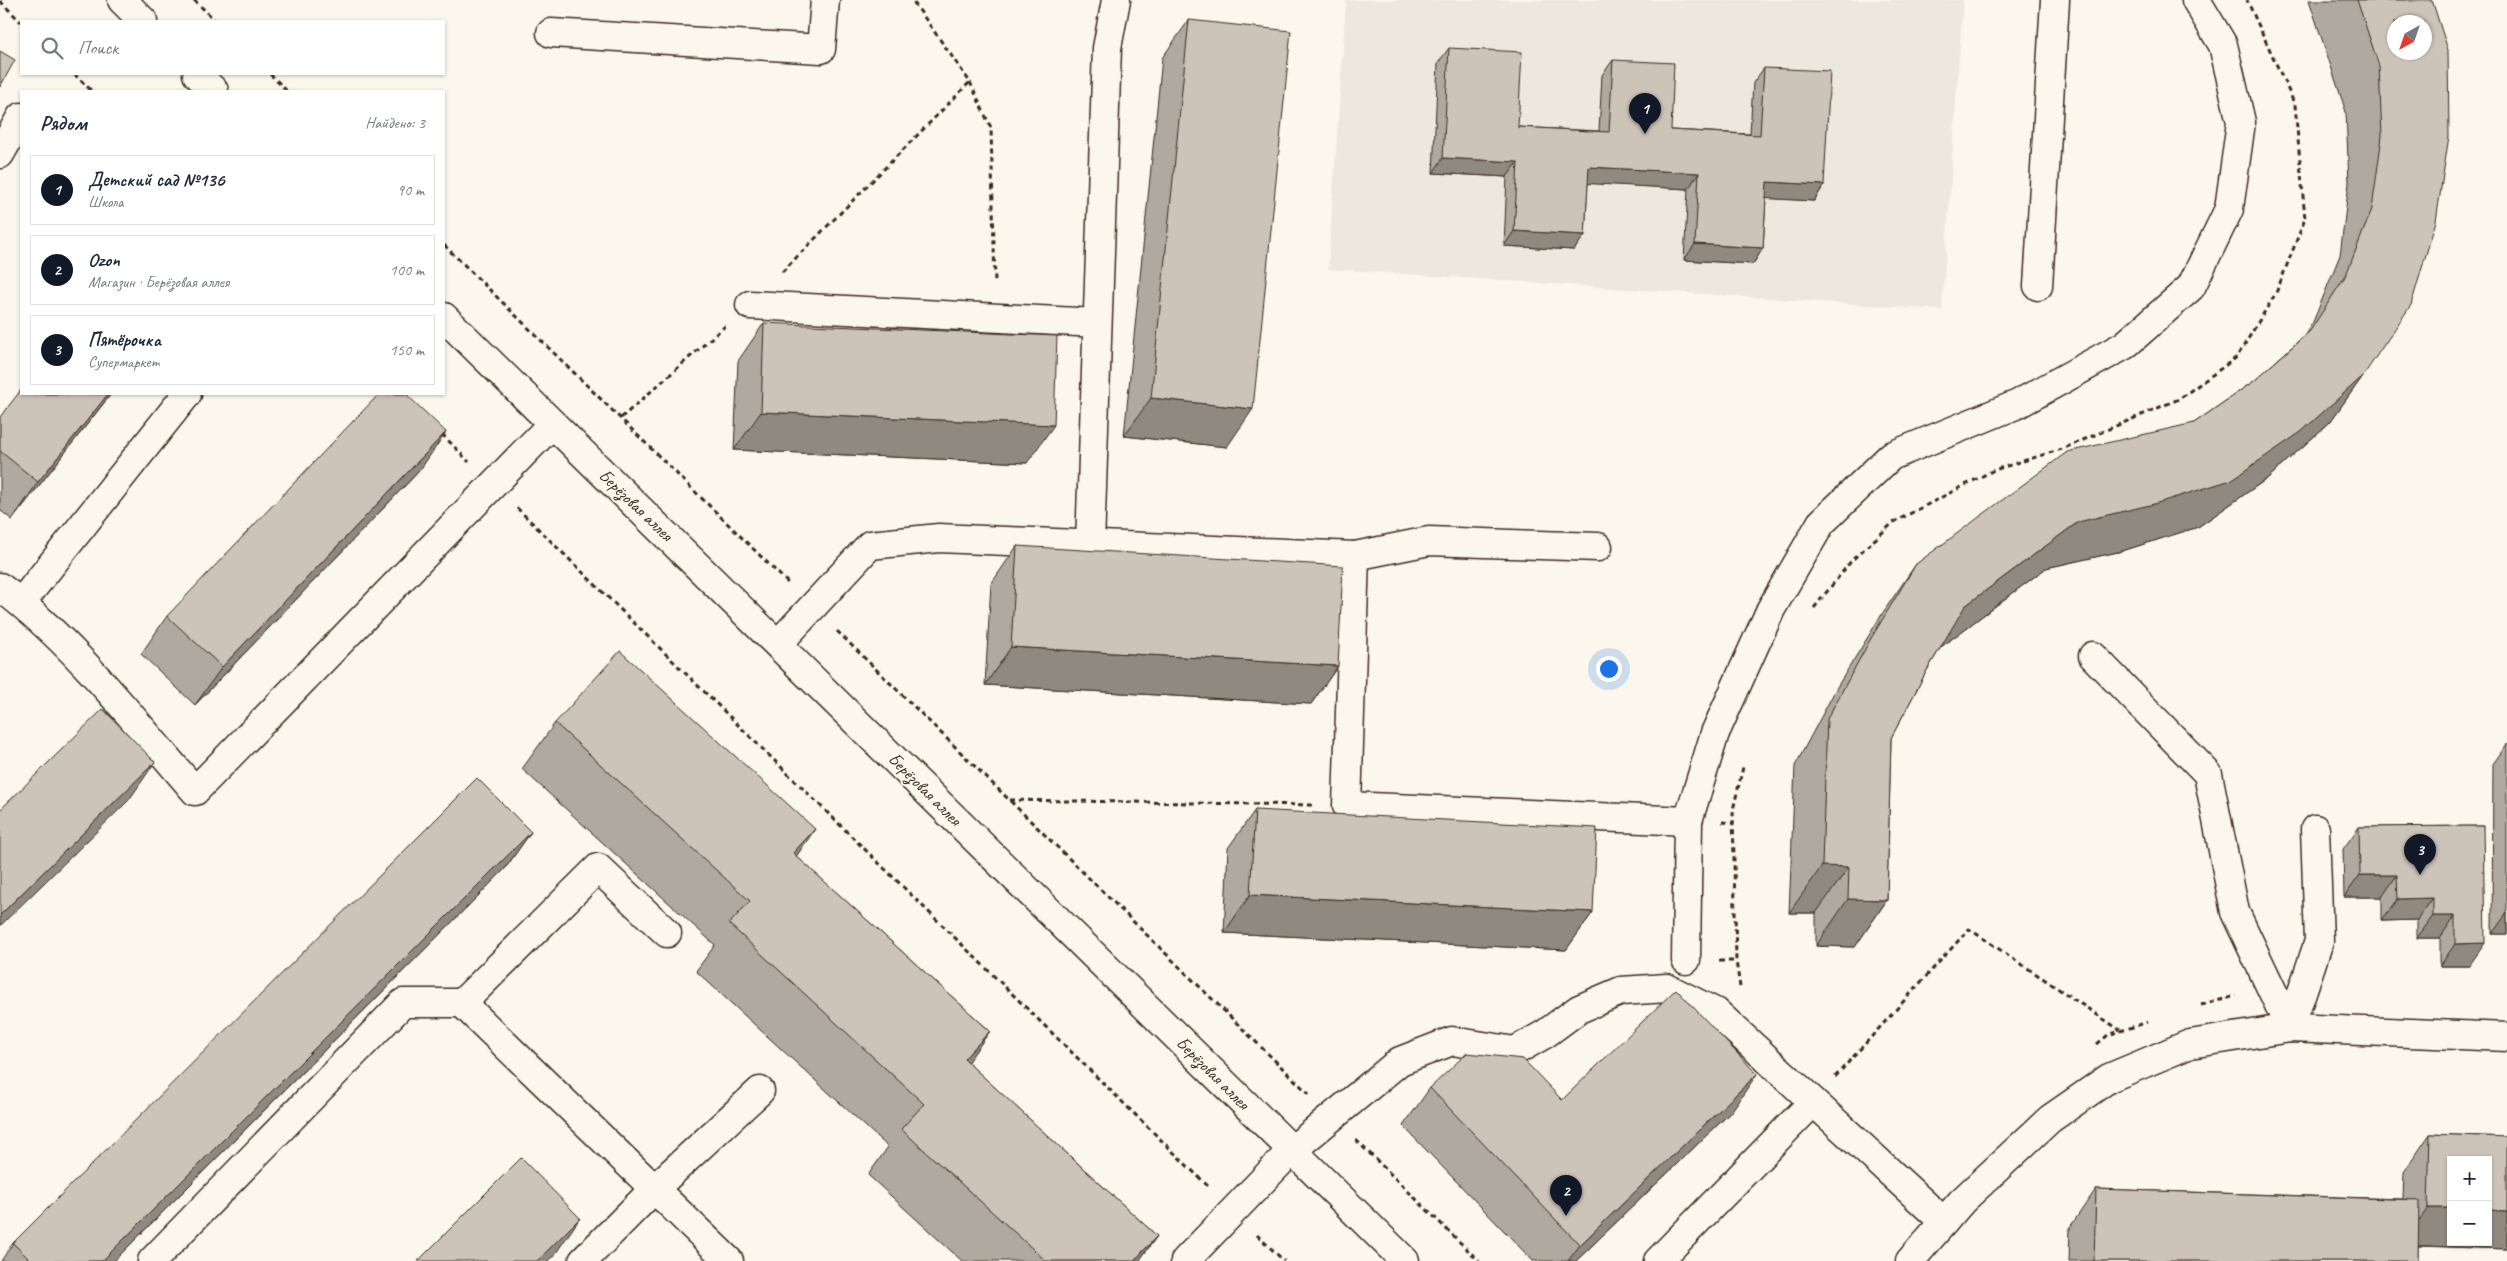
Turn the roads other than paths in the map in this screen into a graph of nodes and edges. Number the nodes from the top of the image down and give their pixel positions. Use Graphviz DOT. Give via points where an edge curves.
graph roads {
  1 [pos="122,0"];
  2 [pos="825,0"];
  3 [pos="1116,0"];
  4 [pos="2055,0"];
  5 [pos="2196,0"];
  6 [pos="142,20"];
  7 [pos="552,33"];
  8 [pos="197,75"];
  9 [pos="213,90"];
  10 [pos="20,119"];
  11 [pos="0,154"];
  12 [pos="2038,286"];
  13 [pos="750,305"];
  14 [pos="445,318"];
  15 [pos="1098,323"];
  16 [pos="186,395"];
  17 [pos="552,424"];
  18 [pos="1090,545"];
  19 [pos="1598,546"];
  20 [pos="1355,556"];
  21 [pos="10,595"];
  22 [pos="778,644"];
  23 [pos="2093,656"];
  24 [pos="1688,821"];
  25 [pos="2315,829"];
  26 [pos="667,933"];
  27 [pos="1686,960"];
  28 [pos="462,1003"];
  29 [pos="2290,1028"];
  30 [pos="2507,1037"];
  31 [pos="760,1091"];
  32 [pos="1813,1102"];
  33 [pos="1292,1151"];
  34 [pos="654,1189"];
  35 [pos="1944,1222"];
  36 [pos="152,1261"];
  37 [pos="583,1261"];
  38 [pos="729,1261"];
  39 [pos="1185,1261"];
  40 [pos="1405,1261"];
  41 [pos="1658,1261"];
  42 [pos="1910,1261"];
  1 -- 6 [label="street"];
  2 -- 7 [label="street" via="822,49"];
  3 -- 15 [label="street" via="1107,48"];
  4 -- 12 [label="street"];
  5 -- 24 [label="street" via="2222,45 2241,122 2229,209 2191,287 2125,345 2018,404 1891,456 1821,523 1771,609 1723,715"];
  8 -- 9 [label="street"];
  10 -- 11 [label="street"];
  13 -- 15 [label="street"];
  14 -- 17 [label="street, Берёзовая аллея"];
  15 -- 18 [label="street"];
  16 -- 21 [label="street"];
  17 -- 21 [label="street" via="195,791 95,677"];
  17 -- 22 [label="street, Берёзовая аллея"];
  18 -- 20 [label="street"];
  18 -- 22 [label="street" via="939,538 870,545"];
  19 -- 20 [label="street" via="1429,541"];
  20 -- 24 [label="street" via="1347,806"];
  22 -- 33 [label="street, Берёзовая аллея"];
  23 -- 29 [label="street" via="2208,774 2235,912"];
  24 -- 27 [label="street"];
  25 -- 29 [label="street" via="2319,941"];
  26 -- 28 [label="street" via="598,868"];
  28 -- 34 [label="street"];
  28 -- 36 [label="street" via="403,1003"];
  29 -- 30 [label="street"];
  29 -- 35 [label="street" via="2190,1044 2109,1078 2050,1119 1962,1201"];
  31 -- 34 [label="street"];
  32 -- 33 [label="street" via="1717,1013 1666,988 1620,991 1580,1009 1515,1051 1452,1041 1400,1061"];
  32 -- 35 [label="street"];
  32 -- 41 [label="street"];
  33 -- 39 [label="street"];
  33 -- 40 [label="street, Берёзовая аллея"];
  34 -- 37 [label="street"];
  34 -- 38 [label="street"];
  35 -- 42 [label="street"];
}
